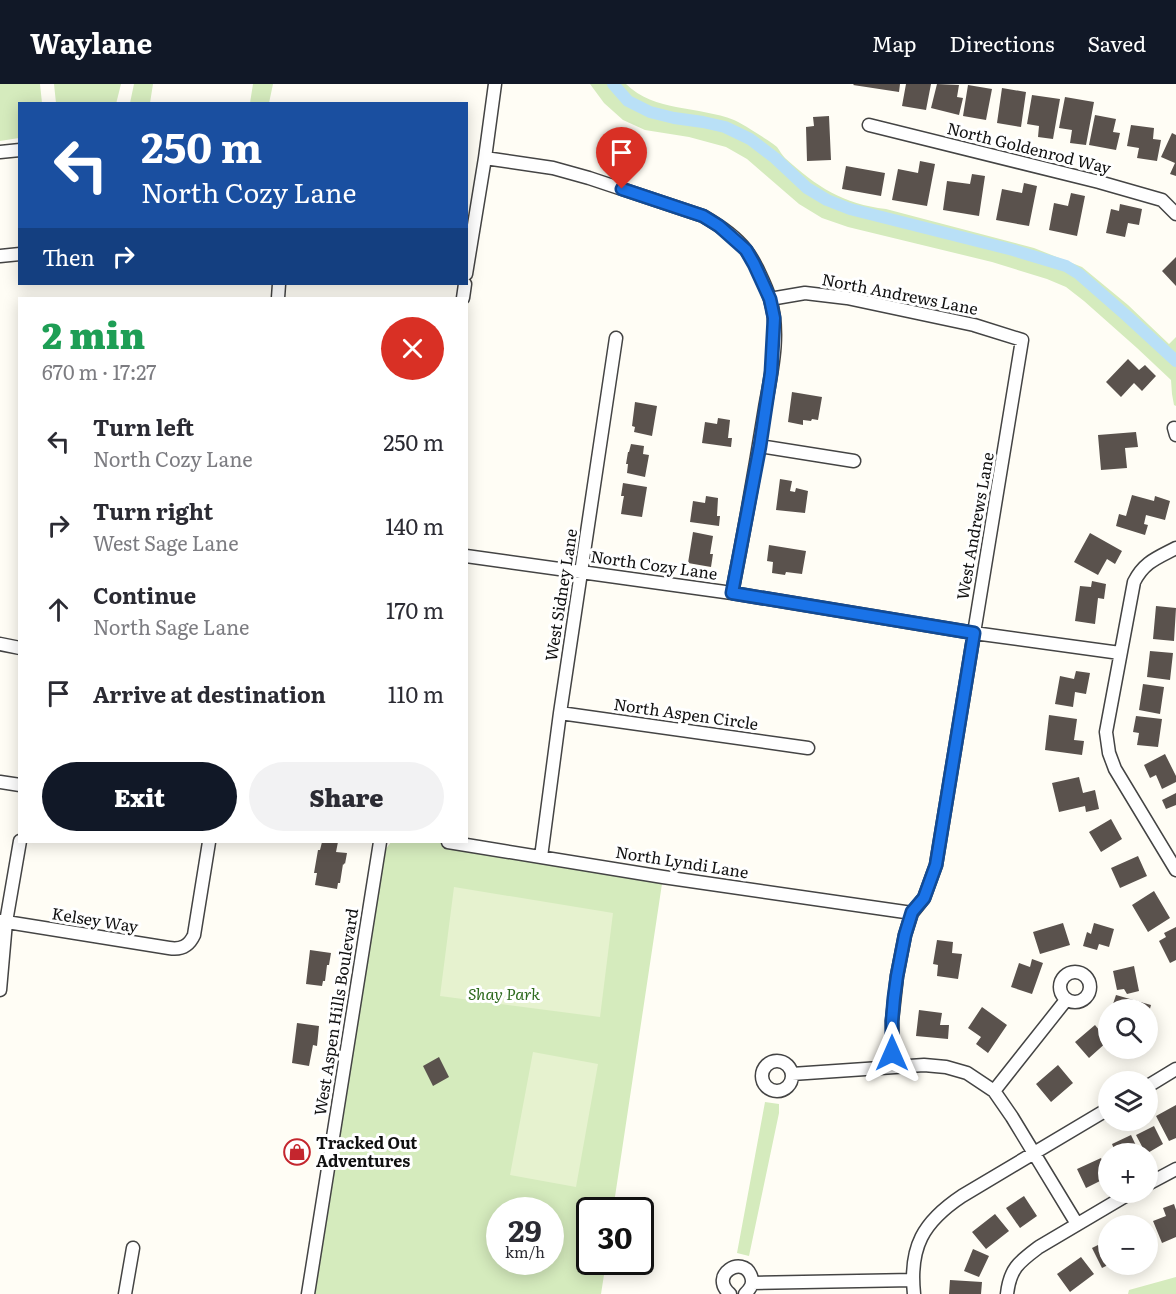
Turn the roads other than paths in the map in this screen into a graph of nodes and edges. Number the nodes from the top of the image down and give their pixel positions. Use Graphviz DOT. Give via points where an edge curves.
graph roads {
  1 [pos="495,84"];
  2 [pos="869,125"];
  3 [pos="18,150"];
  4 [pos="0,152"];
  5 [pos="485,158"];
  6 [pos="1176,214"];
  7 [pos="18,254"];
  8 [pos="0,256"];
  9 [pos="468,262"];
  10 [pos="770,299"];
  11 [pos="616,338"];
  12 [pos="1022,339"];
  13 [pos="760,446"];
  14 [pos="854,460"];
  15 [pos="1176,548"];
  16 [pos="468,556"];
  17 [pos="582,571"];
  18 [pos="732,593"];
  19 [pos="974,633"];
  20 [pos="0,644"];
  21 [pos="18,648"];
  22 [pos="1120,653"];
  23 [pos="560,713"];
  24 [pos="808,748"];
  25 [pos="0,782"];
  26 [pos="18,785"];
  27 [pos="20,843"];
  28 [pos="209,843"];
  29 [pos="380,843"];
  30 [pos="454,843"];
  31 [pos="1171,849"];
  32 [pos="541,857"];
  33 [pos="1176,870"];
  34 [pos="912,912"];
  35 [pos="3,922"];
  36 [pos="0,990"];
  37 [pos="1066,1000"];
  38 [pos="893,1067"];
  39 [pos="1176,1069"];
  40 [pos="792,1074"];
  41 [pos="1158,1080"];
  42 [pos="994,1091"];
  43 [pos="1098,1115"];
  44 [pos="1034,1153"];
  45 [pos="1176,1169"];
  46 [pos="1158,1179"];
  47 [pos="1113,1203"];
  48 [pos="1077,1224"];
  49 [pos="133,1248"];
  50 [pos="913,1280"];
  51 [pos="752,1282"];
  52 [pos="125,1294"];
  53 [pos="308,1294"];
  54 [pos="730,1294"];
  55 [pos="745,1294"];
  56 [pos="914,1294"];
  57 [pos="1008,1294"];
  1 -- 5 [label="street"];
  2 -- 6 [label="street, North Goldenrod Way" via="1162,200"];
  3 -- 4 [label="street"];
  5 -- 9 [label="street"];
  5 -- 10 [label="street" via="553,168 703,216 746,250"];
  7 -- 8 [label="street"];
  10 -- 12 [label="street, North Andrews Lane" via="805,293 847,298"];
  10 -- 13 [label="street" via="774,339"];
  11 -- 17 [label="street, West Sidney Lane"];
  12 -- 19 [label="street, West Andrews Lane"];
  13 -- 14 [label="street"];
  13 -- 18 [label="street"];
  15 -- 22 [label="street" via="1148,563 1138,574"];
  16 -- 17 [label="street, North Cozy Lane"];
  17 -- 18 [label="street, North Cozy Lane"];
  17 -- 23 [label="street, West Sidney Lane"];
  18 -- 19 [label="street, North Cozy Lane"];
  19 -- 22 [label="street, North Cozy Lane"];
  19 -- 34 [label="street, West Andrews Lane" via="936,865 924,898"];
  20 -- 21 [label="street"];
  22 -- 31 [label="street" via="1106,732 1109,753 1115,769"];
  23 -- 24 [label="street, North Aspen Circle"];
  23 -- 32 [label="street, West Sidney Lane"];
  25 -- 26 [label="street"];
  27 -- 35 [label="street"];
  28 -- 35 [label="street, Kelsey Way" via="195,930 185,946 174,949"];
  29 -- 53 [label="street, West Aspen Hills Boulevard"];
  30 -- 32 [label="street, North Lyndi Lane"];
  31 -- 33 [label="street"];
  32 -- 34 [label="street, North Lyndi Lane"];
  34 -- 38 [label="street, West Andrews Lane" via="897,976 892,1021"];
  35 -- 36 [label="street"];
  37 -- 42 [label="street"];
  38 -- 40 [label="street"];
  38 -- 42 [label="street" via="946,1067 967,1073"];
  39 -- 41 [label="street"];
  42 -- 44 [label="street"];
  43 -- 44 [label="street"];
  44 -- 48 [label="street"];
  44 -- 50 [label="street" via="936,1216 918,1247"];
  45 -- 46 [label="street"];
  47 -- 48 [label="street"];
  48 -- 57 [label="street" via="1014,1268"];
  49 -- 52 [label="street"];
  50 -- 51 [label="street"];
  50 -- 56 [label="street"];
  51 -- 54 [label="street" via="747,1270 729,1269 723,1282"];
  51 -- 55 [label="street"];
}
